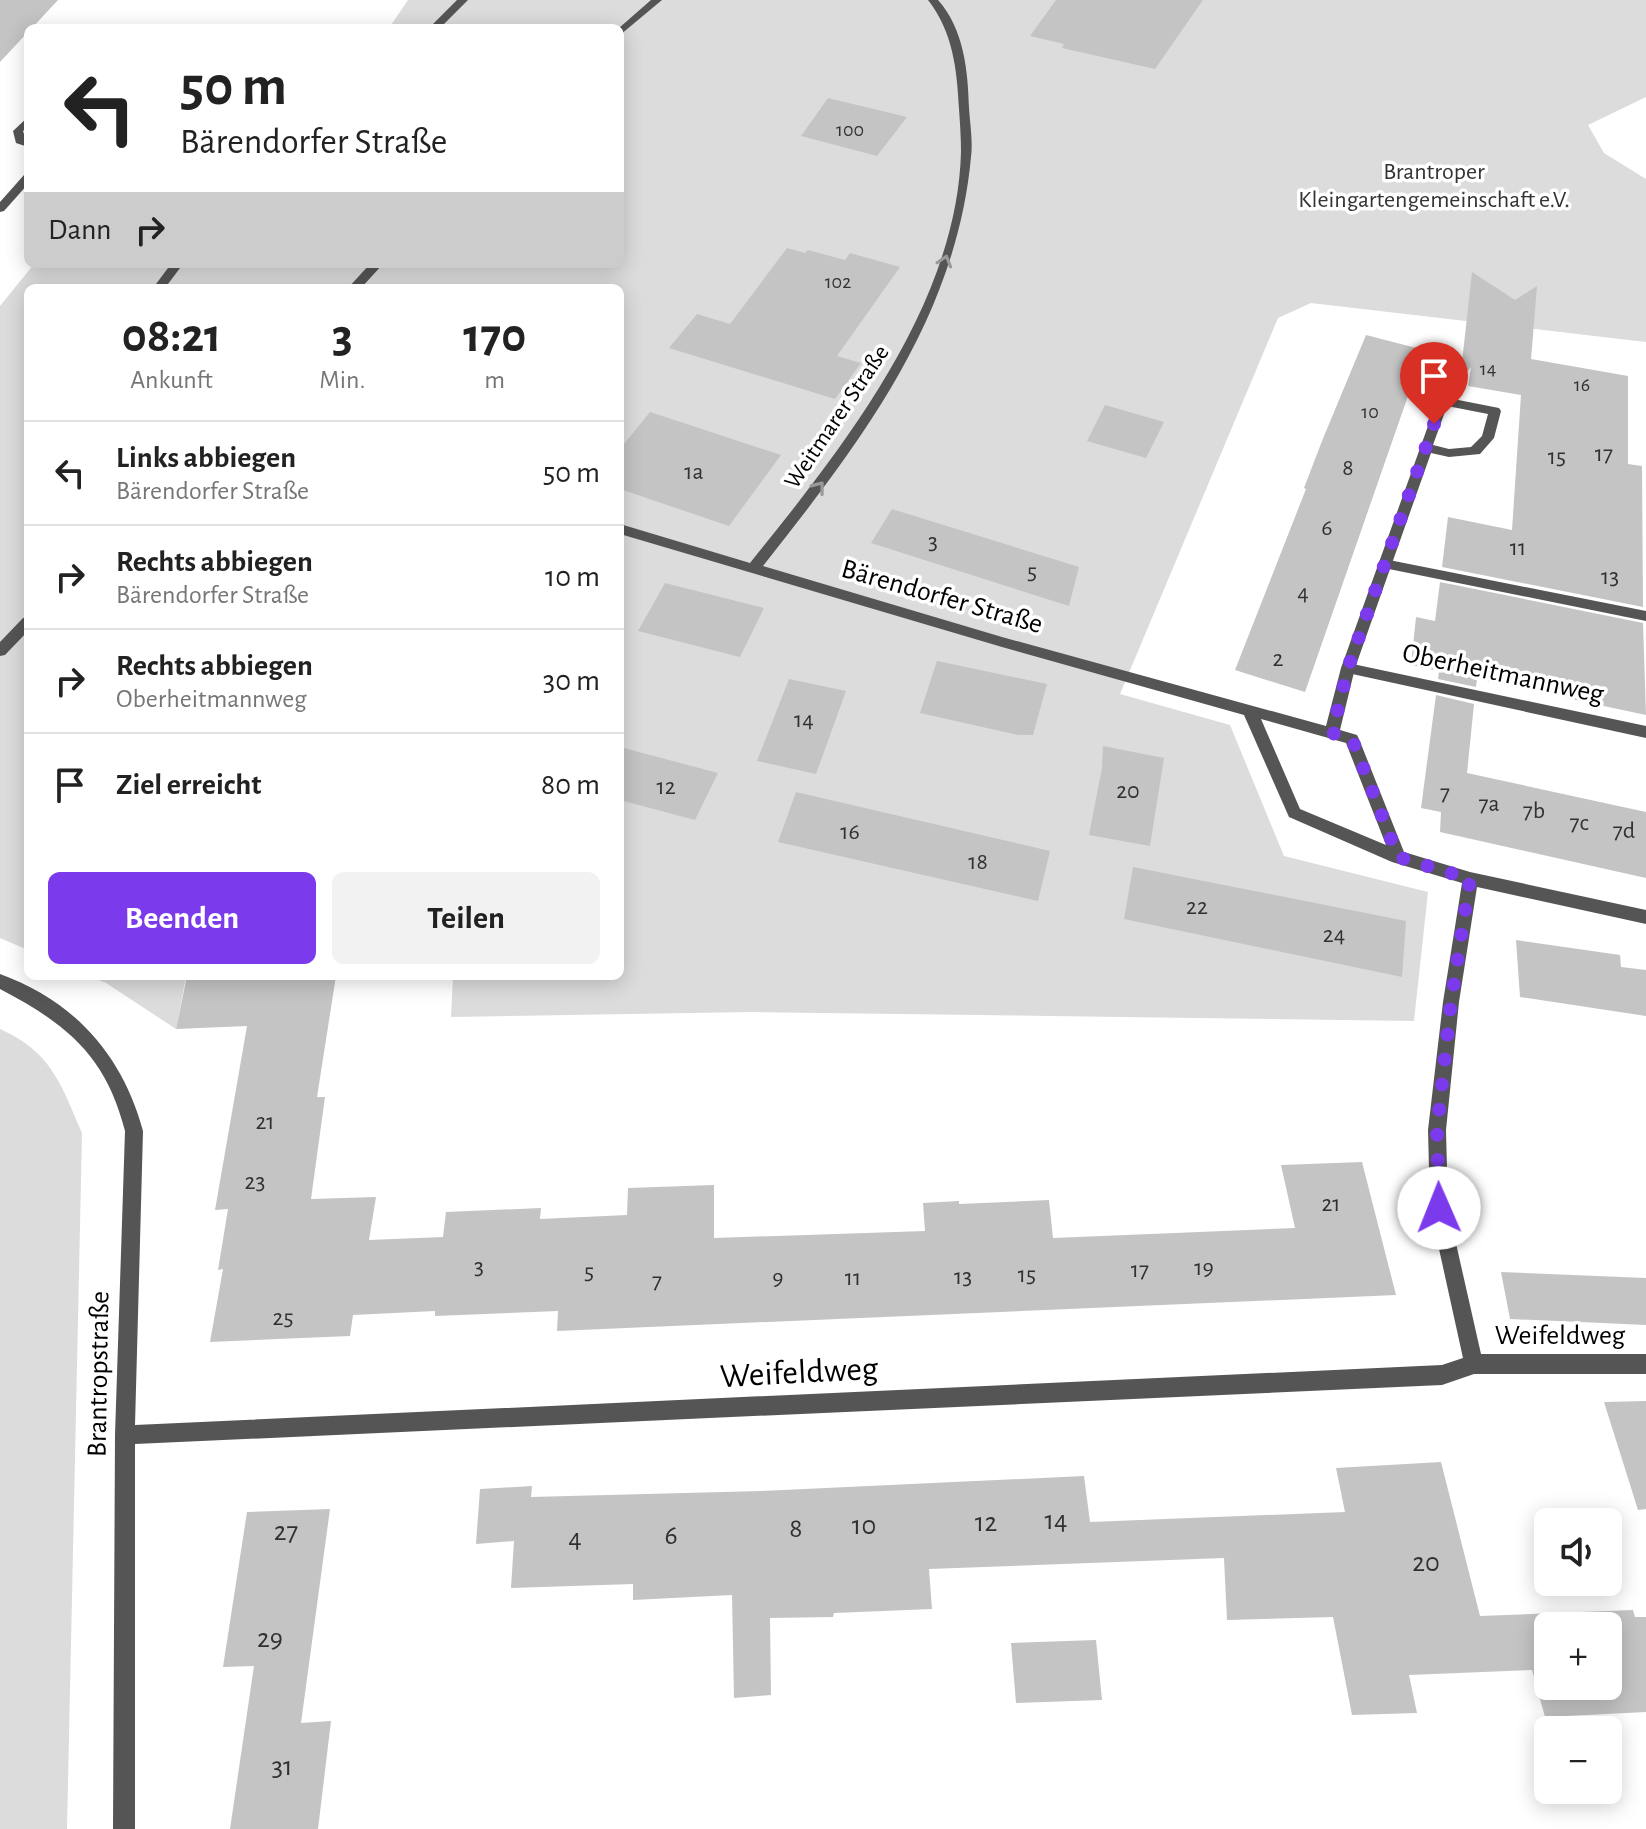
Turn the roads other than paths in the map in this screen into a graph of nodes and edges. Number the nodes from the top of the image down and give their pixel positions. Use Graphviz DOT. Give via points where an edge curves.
graph roads {
  1 [pos="463,0"];
  2 [pos="657,0"];
  3 [pos="933,0"];
  4 [pos="438,24"];
  5 [pos="624,29"];
  6 [pos="24,124"];
  7 [pos="24,142"];
  8 [pos="24,182"];
  9 [pos="0,209"];
  10 [pos="373,268"];
  11 [pos="358,284"];
  12 [pos="1426,448"];
  13 [pos="624,530"];
  14 [pos="1384,564"];
  15 [pos="753,569"];
  16 [pos="1646,616"];
  17 [pos="24,626"];
  18 [pos="0,651"];
  19 [pos="1348,668"];
  20 [pos="1250,712"];
  21 [pos="1646,732"];
  22 [pos="1332,733"];
  23 [pos="1398,857"];
  24 [pos="1470,879"];
  25 [pos="1646,917"];
  26 [pos="0,981"];
  27 [pos="1474,1364"];
  28 [pos="1646,1364"];
  29 [pos="125,1435"];
  30 [pos="124,1829"];
  1 -- 4 [label="street"];
  2 -- 5 [label="street"];
  15 -- 3 [label="street, Weitmarer Straße, one-way" via="886,392 923,322 946,260 959,203 966,104 954,38"];
  6 -- 7 [label="street" via="18,131"];
  8 -- 9 [label="street"];
  10 -- 11 [label="street"];
  12 -- 12 [label="street" via="1475,451 1488,438 1495,411 1443,401"];
  12 -- 14 [label="street"];
  13 -- 15 [label="street, Bärendorfer Straße"];
  14 -- 16 [label="street"];
  14 -- 19 [label="street"];
  15 -- 20 [label="street, Bärendorfer Straße"];
  17 -- 18 [label="street"];
  19 -- 21 [label="street, Oberheitmannweg"];
  19 -- 22 [label="street"];
  20 -- 22 [label="street, Bärendorfer Straße"];
  20 -- 23 [label="street" via="1294,813"];
  22 -- 23 [label="street, Bärendorfer Straße" via="1352,739"];
  23 -- 24 [label="street"];
  24 -- 25 [label="street"];
  24 -- 27 [label="street, Weifeldweg" via="1437,1130 1439,1208"];
  26 -- 29 [label="street, Brantropstraße" via="69,1020 111,1067 130,1110 134,1131"];
  27 -- 28 [label="street, Weifeldweg"];
  27 -- 29 [label="street, Weifeldweg" via="1427,1376"];
  29 -- 30 [label="street, Brantropstraße"];
}
